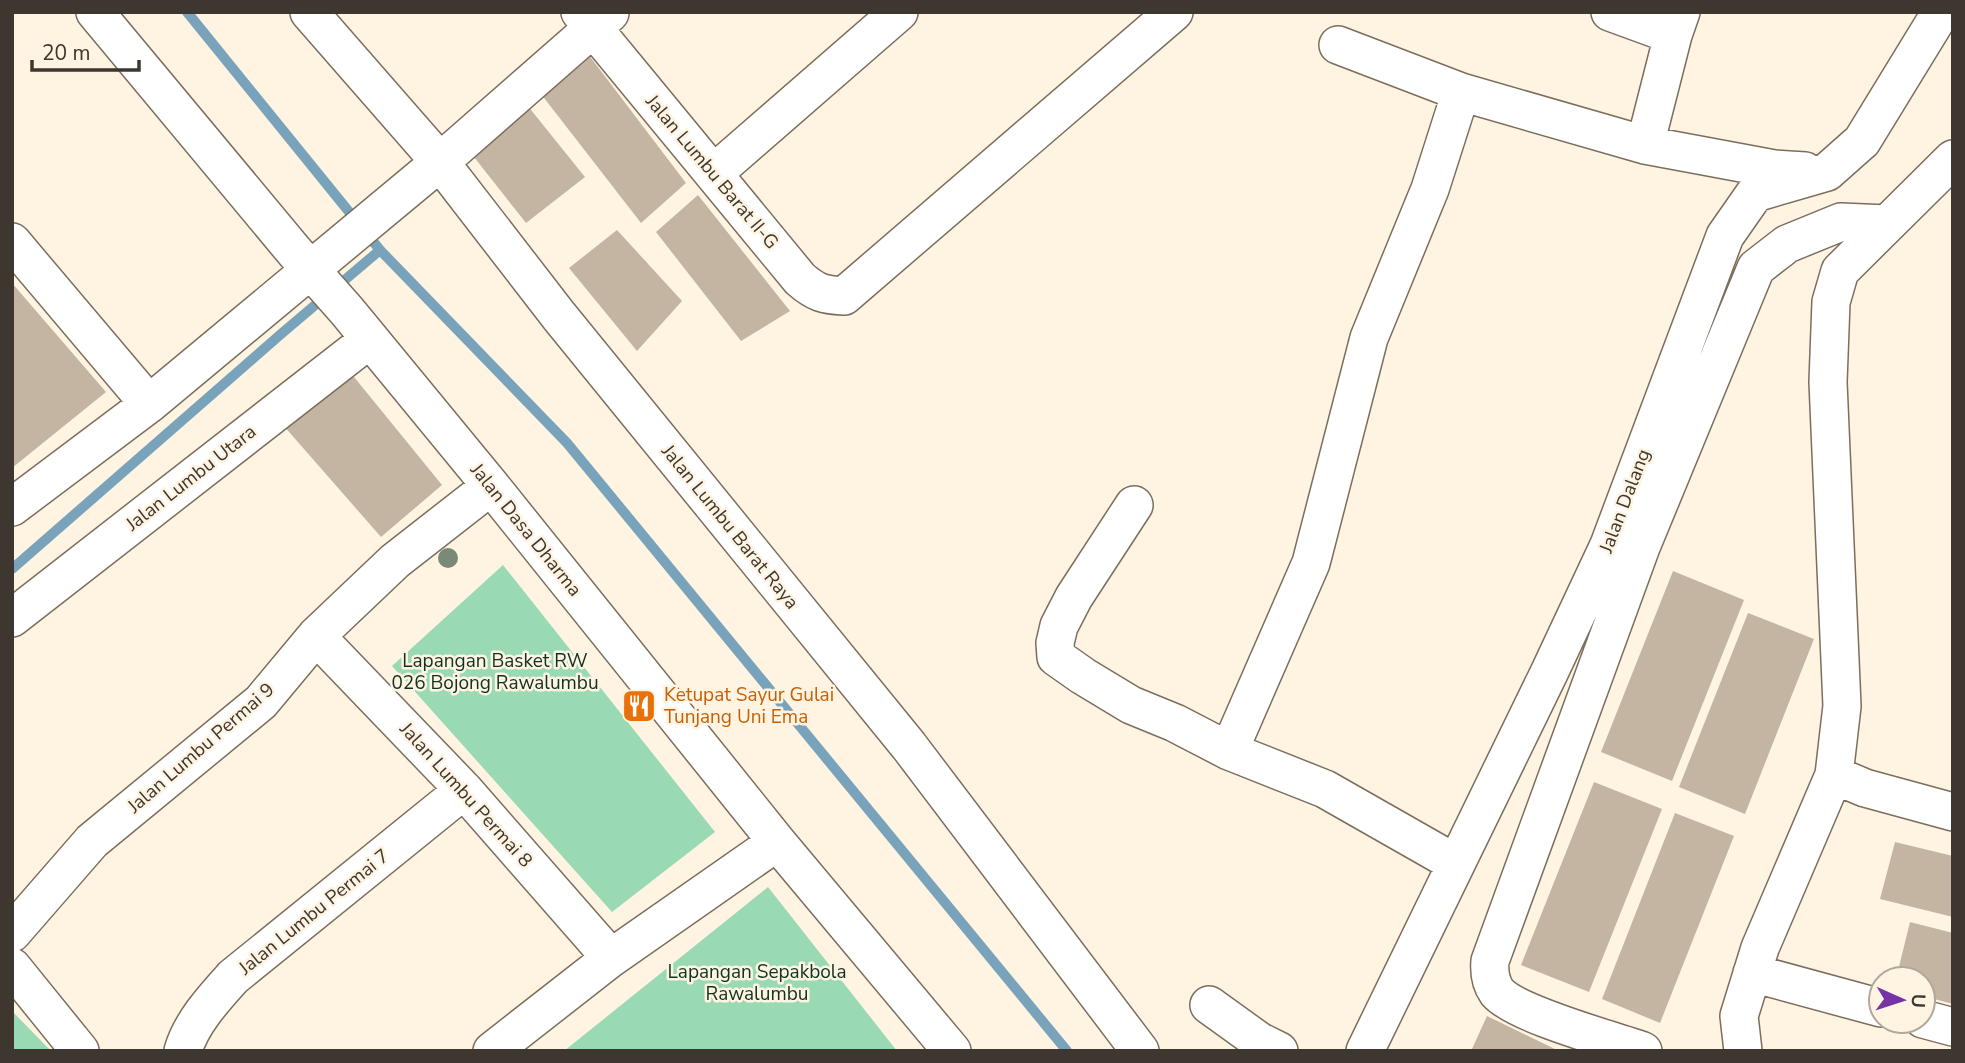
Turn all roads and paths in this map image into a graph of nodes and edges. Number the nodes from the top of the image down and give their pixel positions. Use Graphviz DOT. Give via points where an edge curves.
graph roads {
  1 [pos="95,12"];
  2 [pos="309,12"];
  3 [pos="898,12"];
  4 [pos="1174,12"];
  5 [pos="1610,12"];
  6 [pos="1941,12"];
  7 [pos="594,18"];
  8 [pos="1677,23"];
  9 [pos="1338,45"];
  10 [pos="1461,92"];
  11 [pos="1645,145"];
  12 [pos="1953,159"];
  13 [pos="429,172"];
  14 [pos="1827,172"];
  15 [pos="714,173"];
  16 [pos="1887,224"];
  17 [pos="12,242"];
  18 [pos="323,268"];
  19 [pos="359,325"];
  20 [pos="149,404"];
  21 [pos="491,486"];
  22 [pos="1134,505"];
  23 [pos="12,507"];
  24 [pos="12,618"];
  25 [pos="316,636"];
  26 [pos="1229,751"];
  27 [pos="1834,775"];
  28 [pos="464,790"];
  29 [pos="1953,812"];
  30 [pos="777,842"];
  31 [pos="1455,863"];
  32 [pos="12,933"];
  33 [pos="611,958"];
  34 [pos="12,967"];
  35 [pos="1752,973"];
  36 [pos="1867,1003"];
  37 [pos="1209,1005"];
  38 [pos="1752,1047"];
  39 [pos="80,1051"];
  40 [pos="183,1051"];
  41 [pos="492,1051"];
  42 [pos="952,1051"];
  43 [pos="1140,1051"];
  44 [pos="1279,1051"];
  45 [pos="1365,1051"];
  46 [pos="1643,1051"];
  1 -- 18 [label="street, Jalan Dasa Dharma"];
  2 -- 13 [label="street, Jalan Lumbu Barat Raya"];
  3 -- 15 [label="street"];
  4 -- 15 [label="street, Jalan Lumbu Barat II-G" via="844,296 825,295 800,279"];
  5 -- 8 [label="street"];
  6 -- 14 [label="street, Jalan Dalang" via="1862,141"];
  7 -- 13 [label="street"];
  7 -- 15 [label="street, Jalan Lumbu Barat II-G"];
  8 -- 11 [label="street"];
  9 -- 10 [label="street"];
  10 -- 11 [label="street"];
  10 -- 26 [label="street" via="1430,189 1369,338 1311,563"];
  11 -- 14 [label="street" via="1774,169"];
  12 -- 16 [label="street"];
  13 -- 18 [label="street"];
  13 -- 43 [label="street, Jalan Lumbu Barat Raya" via="559,316 909,746"];
  14 -- 31 [label="street, Jalan Dalang" via="1755,193 1725,236 1609,545"];
  16 -- 27 [label="street" via="1840,271 1831,302 1828,382 1842,706"];
  16 -- 46 [label="street" via="1841,222 1787,244 1756,268 1641,547 1490,961 1488,974 1497,993 1527,1012"];
  17 -- 20 [label="street"];
  18 -- 19 [label="street, Jalan Dasa Dharma"];
  18 -- 20 [label="street"];
  19 -- 21 [label="street, Jalan Dasa Dharma"];
  19 -- 24 [label="street, Jalan Lumbu Utara"];
  20 -- 23 [label="street"];
  21 -- 25 [label="street, Jalan Lumbu Permai 9" via="395,561"];
  21 -- 30 [label="street, Jalan Dasa Dharma"];
  22 -- 26 [label="street" via="1059,626 1056,657 1131,705"];
  25 -- 28 [label="street, Jalan Lumbu Permai 8"];
  25 -- 32 [label="street, Jalan Lumbu Permai 9" via="261,702 92,841"];
  26 -- 31 [label="street" via="1325,789"];
  27 -- 29 [label="street"];
  27 -- 35 [label="street"];
  28 -- 33 [label="street, Jalan Lumbu Permai 8"];
  28 -- 40 [label="street, Jalan Lumbu Permai 7" via="233,977 212,1001"];
  30 -- 33 [label="street"];
  30 -- 42 [label="street, Jalan Dasa Dharma"];
  31 -- 45 [label="street, Jalan Dalang"];
  33 -- 41 [label="street"];
  34 -- 39 [label="street"];
  35 -- 36 [label="street"];
  35 -- 38 [label="street" via="1739,1016"];
  37 -- 44 [label="street"];
}
